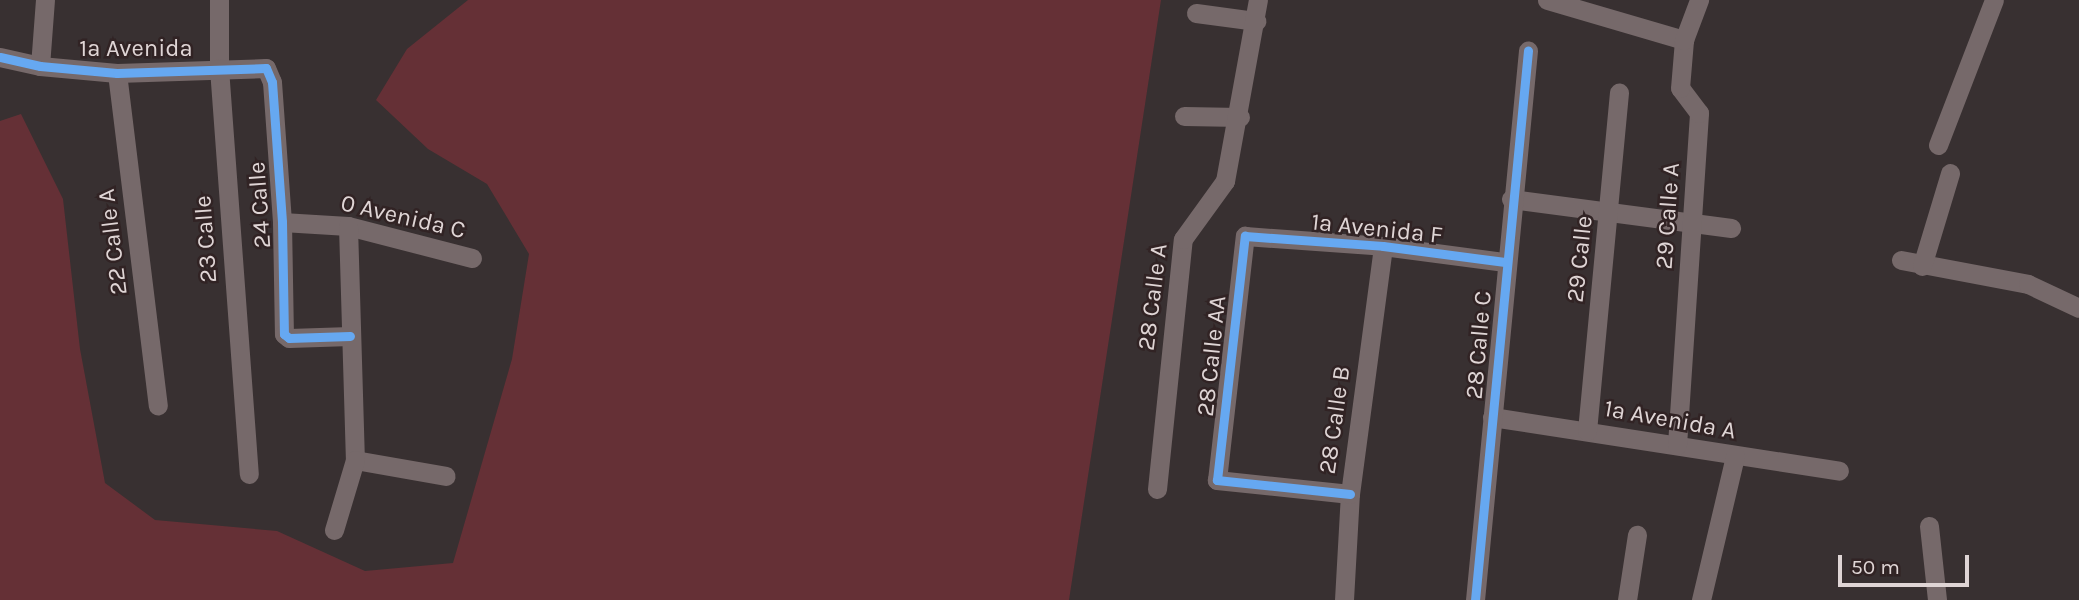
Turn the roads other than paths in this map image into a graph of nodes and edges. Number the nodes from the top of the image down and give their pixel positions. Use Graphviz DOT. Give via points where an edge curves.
graph roads {
  1 [pos="45,0"];
  2 [pos="219,0"];
  3 [pos="1258,0"];
  4 [pos="1547,0"];
  5 [pos="1699,0"];
  6 [pos="1994,0"];
  7 [pos="1196,12"];
  8 [pos="1256,21"];
  9 [pos="1684,40"];
  10 [pos="1528,51"];
  11 [pos="0,57"];
  12 [pos="40,66"];
  13 [pos="219,68"];
  14 [pos="271,72"];
  15 [pos="117,73"];
  16 [pos="1619,93"];
  17 [pos="1184,116"];
  18 [pos="1240,117"];
  19 [pos="1938,145"];
  20 [pos="1950,173"];
  21 [pos="1511,199"];
  22 [pos="1609,210"];
  23 [pos="1693,219"];
  24 [pos="282,222"];
  25 [pos="348,226"];
  26 [pos="1731,228"];
  27 [pos="1245,236"];
  28 [pos="1383,246"];
  29 [pos="472,258"];
  30 [pos="1901,260"];
  31 [pos="1505,262"];
  32 [pos="1922,267"];
  33 [pos="2079,308"];
  34 [pos="350,336"];
  35 [pos="158,405"];
  36 [pos="1492,417"];
  37 [pos="1587,430"];
  38 [pos="1677,445"];
  39 [pos="1735,456"];
  40 [pos="353,470"];
  41 [pos="1839,471"];
  42 [pos="249,474"];
  43 [pos="446,476"];
  44 [pos="1157,489"];
  45 [pos="1350,494"];
  46 [pos="1929,526"];
  47 [pos="334,530"];
  48 [pos="1637,535"];
  49 [pos="1344,600"];
  50 [pos="1475,600"];
  51 [pos="1627,600"];
  52 [pos="1700,600"];
  53 [pos="1937,600"];
  1 -- 12 [label="street"];
  2 -- 13 [label="street, 23 Calle"];
  3 -- 8 [label="street, 28 Calle A"];
  4 -- 9 [label="street"];
  5 -- 9 [label="street, 29 Calle A"];
  6 -- 19 [label="street"];
  7 -- 8 [label="street"];
  8 -- 18 [label="street, 28 Calle A"];
  9 -- 23 [label="street, 29 Calle A" via="1681,94 1699,113"];
  10 -- 21 [label="street, 28 Calle C"];
  11 -- 12 [label="street, 1a Avenida"];
  12 -- 15 [label="street, 1a Avenida"];
  13 -- 14 [label="street, 1a Avenida" via="266,68"];
  13 -- 15 [label="street, 1a Avenida"];
  13 -- 42 [label="street, 23 Calle"];
  14 -- 24 [label="street, 24 Calle"];
  15 -- 35 [label="street, 22 Calle A"];
  16 -- 22 [label="street, 29 Calle"];
  17 -- 18 [label="street"];
  18 -- 44 [label="street, 28 Calle A" via="1226,181 1182,239"];
  20 -- 32 [label="street"];
  21 -- 22 [label="street"];
  21 -- 31 [label="street, 28 Calle C"];
  22 -- 23 [label="street"];
  22 -- 37 [label="street, 29 Calle"];
  23 -- 26 [label="street"];
  23 -- 38 [label="street, 29 Calle A"];
  24 -- 25 [label="street, 0 Avenida C"];
  24 -- 34 [label="street, 24 Calle" via="284,334 289,338"];
  25 -- 29 [label="street, 0 Avenida C"];
  25 -- 34 [label="street"];
  27 -- 28 [label="street, 1a Avenida F"];
  27 -- 45 [label="street, 28 Calle AA" via="1217,480"];
  28 -- 31 [label="street, 1a Avenida F"];
  28 -- 45 [label="street, 28 Calle B"];
  30 -- 32 [label="street"];
  31 -- 36 [label="street, 28 Calle C"];
  32 -- 33 [label="street" via="2028,284"];
  34 -- 40 [label="street"];
  36 -- 37 [label="street, 1a Avenida A"];
  36 -- 50 [label="street, 28 Calle C"];
  37 -- 38 [label="street, 1a Avenida A"];
  38 -- 39 [label="street, 1a Avenida A"];
  39 -- 41 [label="street, 1a Avenida A"];
  39 -- 52 [label="street"];
  40 -- 43 [label="street"];
  40 -- 47 [label="street"];
  45 -- 49 [label="street, 28 Calle B"];
  46 -- 53 [label="street"];
  48 -- 51 [label="street"];
}
